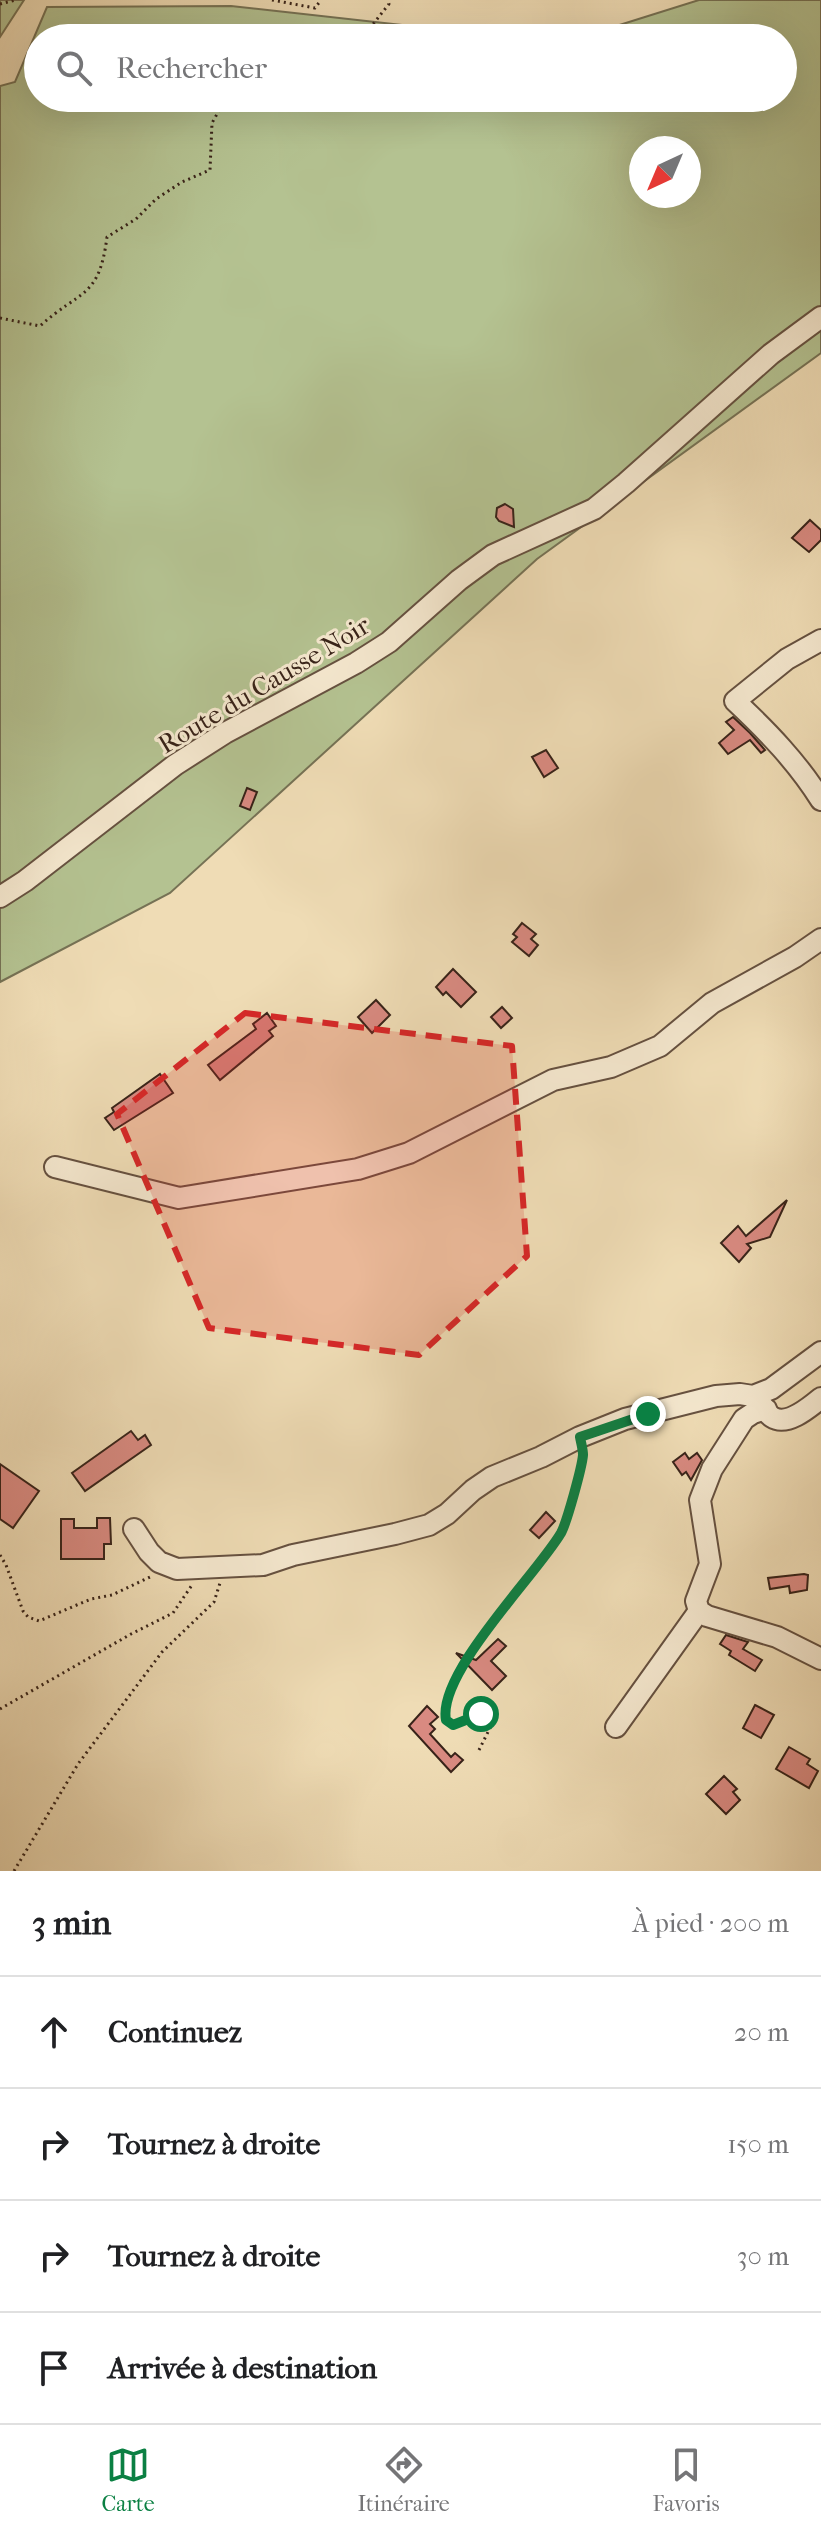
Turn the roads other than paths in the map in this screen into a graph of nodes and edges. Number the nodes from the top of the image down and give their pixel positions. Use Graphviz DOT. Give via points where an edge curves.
graph roads {
  1 [pos="821,317"];
  2 [pos="821,640"];
  3 [pos="821,800"];
  4 [pos="0,897"];
  5 [pos="821,939"];
  6 [pos="55,1167"];
  7 [pos="821,1352"];
  8 [pos="821,1398"];
  9 [pos="760,1402"];
  10 [pos="134,1529"];
  11 [pos="699,1611"];
  12 [pos="821,1659"];
  13 [pos="616,1727"];
  1 -- 4 [label="street, Route du Causse Noir" via="771,354 594,509 493,555 389,642 175,765"];
  2 -- 3 [label="street" via="787,659 735,701 776,739"];
  5 -- 6 [label="street" via="712,1003 660,1046 611,1067 553,1080 409,1153 371,1165 179,1198"];
  7 -- 9 [label="street"];
  8 -- 9 [label="street" via="805,1411 781,1419 772,1418"];
  9 -- 10 [label="street" via="716,1396 625,1419 492,1477 429,1525 263,1565 177,1569 159,1562"];
  9 -- 11 [label="street" via="704,1485 700,1500 710,1564 696,1601"];
  11 -- 12 [label="street" via="777,1637"];
  11 -- 13 [label="street"];
}
